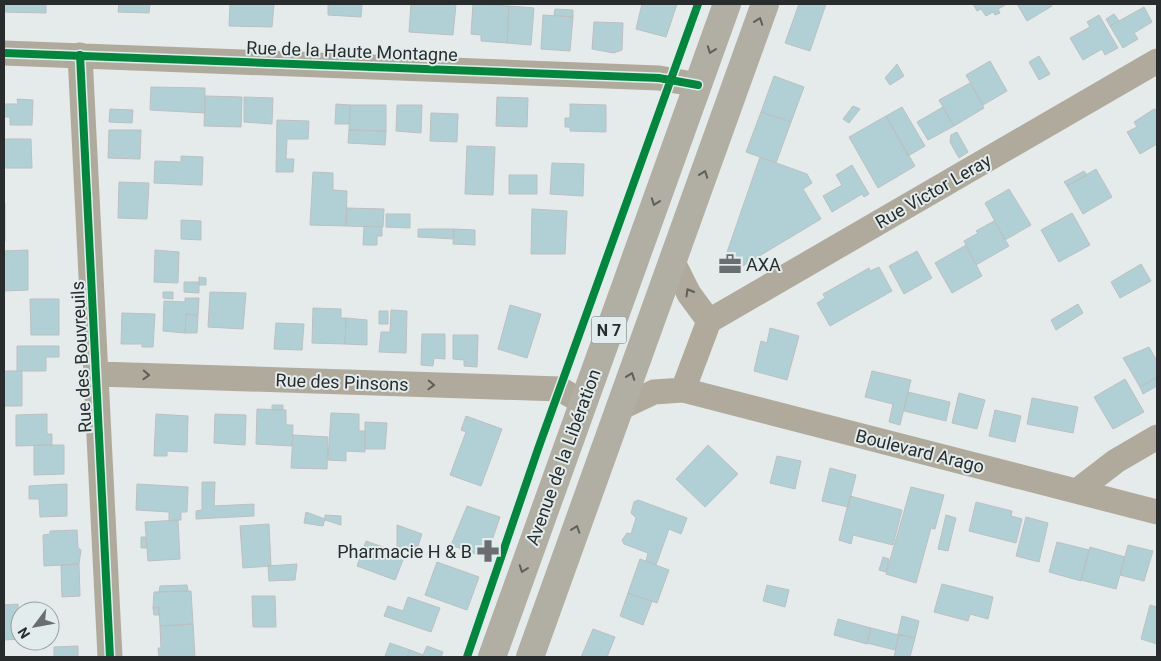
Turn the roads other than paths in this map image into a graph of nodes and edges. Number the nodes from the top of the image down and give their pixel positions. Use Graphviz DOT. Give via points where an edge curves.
graph roads {
  1 [pos="727,4"];
  2 [pos="765,4"];
  3 [pos="4,53"];
  4 [pos="80,55"];
  5 [pos="1157,61"];
  6 [pos="698,85"];
  7 [pos="673,262"];
  8 [pos="709,321"];
  9 [pos="98,374"];
  10 [pos="684,390"];
  11 [pos="582,402"];
  12 [pos="620,408"];
  13 [pos="1157,437"];
  14 [pos="1077,492"];
  15 [pos="1157,512"];
  16 [pos="110,657"];
  17 [pos="492,657"];
  18 [pos="530,657"];
  1 -- 6 [label="main road, Avenue de la Libération / N 7, one-way"];
  7 -- 2 [label="main road, Avenue de la Libération / N 7, one-way"];
  3 -- 4 [label="street, Rue de la Haute Montagne"];
  4 -- 6 [label="street, Rue de la Haute Montagne" via="670,78"];
  4 -- 9 [label="street, Rue des Bouvreuils"];
  5 -- 8 [label="street, Rue Victor Leray"];
  6 -- 11 [label="main road, Avenue de la Libération / N 7, one-way"];
  8 -- 7 [label="street, one-way" via="689,294"];
  12 -- 7 [label="main road, Avenue de la Libération / N 7, one-way"];
  8 -- 10 [label="street"];
  9 -- 11 [label="street, Rue des Pinsons, one-way" via="560,389"];
  9 -- 16 [label="street, Rue des Bouvreuils"];
  10 -- 12 [label="street, Boulevard Arago" via="654,392"];
  10 -- 14 [label="street, Boulevard Arago"];
  11 -- 17 [label="main road, Avenue de la Libération / N 7, one-way"];
  18 -- 12 [label="main road, Avenue de la Libération / N 7, one-way"];
  13 -- 14 [label="street" via="1116,461"];
  14 -- 15 [label="street, Boulevard Arago"];
}
